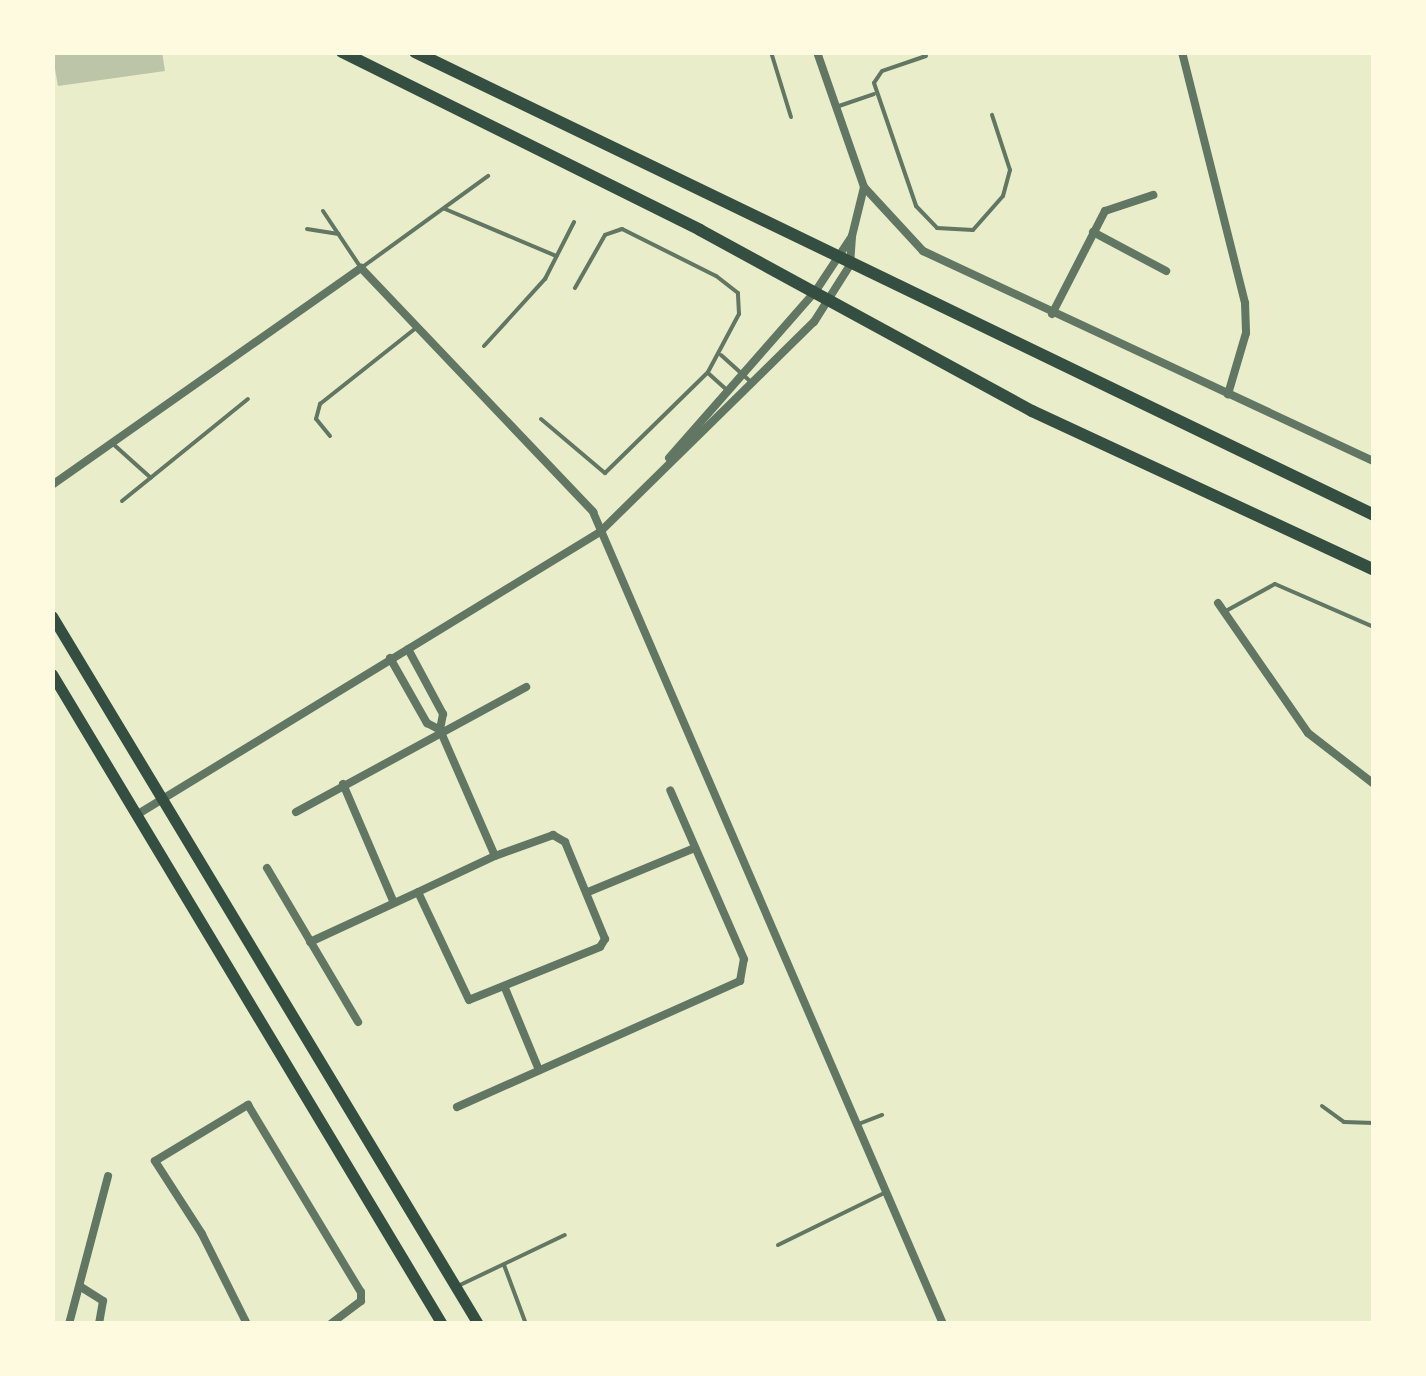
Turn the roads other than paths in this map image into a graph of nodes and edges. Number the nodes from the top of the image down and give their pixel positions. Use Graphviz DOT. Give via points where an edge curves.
graph roads {
  1 [pos="342,52"];
  2 [pos="414,52"];
  3 [pos="770,52"];
  4 [pos="1182,52"];
  5 [pos="819,53"];
  6 [pos="926,56"];
  7 [pos="876,93"];
  8 [pos="836,107"];
  9 [pos="992,115"];
  10 [pos="791,118"];
  11 [pos="488,176"];
  12 [pos="864,186"];
  13 [pos="1153,194"];
  14 [pos="444,209"];
  15 [pos="323,210"];
  16 [pos="574,222"];
  17 [pos="306,230"];
  18 [pos="1093,232"];
  19 [pos="339,234"];
  20 [pos="852,236"];
  21 [pos="556,256"];
  22 [pos="834,258"];
  23 [pos="850,265"];
  24 [pos="360,268"];
  25 [pos="1166,271"];
  26 [pos="574,288"];
  27 [pos="816,292"];
  28 [pos="831,301"];
  29 [pos="1052,314"];
  30 [pos="416,328"];
  31 [pos="484,346"];
  32 [pos="721,355"];
  33 [pos="708,372"];
  34 [pos="743,375"];
  35 [pos="754,384"];
  36 [pos="727,391"];
  37 [pos="1228,394"];
  38 [pos="248,399"];
  39 [pos="737,400"];
  40 [pos="540,418"];
  41 [pos="330,436"];
  42 [pos="112,443"];
  43 [pos="1374,461"];
  44 [pos="667,462"];
  45 [pos="152,478"];
  46 [pos="52,485"];
  47 [pos="122,501"];
  48 [pos="1374,514"];
  49 [pos="600,532"];
  50 [pos="1374,570"];
  51 [pos="1218,603"];
  52 [pos="1224,612"];
  53 [pos="52,616"];
  54 [pos="1374,627"];
  55 [pos="408,648"];
  56 [pos="390,658"];
  57 [pos="52,674"];
  58 [pos="526,687"];
  59 [pos="440,730"];
  60 [pos="343,784"];
  61 [pos="1374,784"];
  62 [pos="670,790"];
  63 [pos="163,798"];
  64 [pos="296,812"];
  65 [pos="138,814"];
  66 [pos="695,848"];
  67 [pos="495,856"];
  68 [pos="266,868"];
  69 [pos="418,892"];
  70 [pos="588,892"];
  71 [pos="394,903"];
  72 [pos="310,942"];
  73 [pos="505,988"];
  74 [pos="358,1022"];
  75 [pos="539,1070"];
  76 [pos="1322,1106"];
  77 [pos="457,1107"];
  78 [pos="882,1115"];
  79 [pos="1374,1124"];
  80 [pos="856,1125"];
  81 [pos="108,1176"];
  82 [pos="886,1192"];
  83 [pos="565,1235"];
  84 [pos="778,1245"];
  85 [pos="504,1265"];
  86 [pos="81,1287"];
  87 [pos="456,1287"];
  88 [pos="69,1324"];
  89 [pos="99,1324"];
  90 [pos="247,1324"];
  91 [pos="330,1324"];
  92 [pos="442,1324"];
  93 [pos="478,1324"];
  94 [pos="526,1324"];
  95 [pos="943,1324"];
  1 -- 27 [label="main road"];
  2 -- 22 [label="main road"];
  3 -- 10 [label="lane"];
  4 -- 37 [label="street" via="1245,302 1246,334"];
  5 -- 8 [label="street"];
  6 -- 7 [label="lane" via="882,71"];
  7 -- 8 [label="lane"];
  7 -- 9 [label="lane" via="916,206 949,232 981,224 1010,179"];
  8 -- 12 [label="street"];
  11 -- 14 [label="lane"];
  12 -- 20 [label="street"];
  12 -- 29 [label="street" via="923,251"];
  13 -- 18 [label="street" via="1108,208"];
  14 -- 21 [label="lane"];
  14 -- 24 [label="lane"];
  15 -- 19 [label="lane"];
  16 -- 21 [label="lane"];
  17 -- 19 [label="lane"];
  18 -- 25 [label="street"];
  18 -- 29 [label="street"];
  19 -- 24 [label="lane"];
  20 -- 22 [label="street"];
  20 -- 23 [label="street"];
  21 -- 31 [label="lane"];
  22 -- 23 [label="main road"];
  22 -- 27 [label="street"];
  23 -- 28 [label="street"];
  23 -- 48 [label="main road"];
  24 -- 30 [label="street"];
  24 -- 42 [label="street"];
  26 -- 32 [label="lane" via="605,235 622,229 738,293 739,314"];
  27 -- 28 [label="main road"];
  27 -- 34 [label="street"];
  28 -- 35 [label="street"];
  28 -- 50 [label="main road" via="1032,411"];
  29 -- 37 [label="street"];
  30 -- 41 [label="lane" via="320,404 316,419"];
  30 -- 49 [label="street" via="590,506"];
  32 -- 33 [label="lane"];
  32 -- 34 [label="lane"];
  33 -- 36 [label="lane"];
  33 -- 40 [label="lane" via="605,473"];
  34 -- 35 [label="lane"];
  34 -- 36 [label="street"];
  35 -- 39 [label="street"];
  36 -- 39 [label="lane"];
  36 -- 44 [label="street"];
  37 -- 43 [label="street"];
  38 -- 45 [label="lane"];
  39 -- 44 [label="street"];
  42 -- 45 [label="lane"];
  42 -- 46 [label="street"];
  44 -- 49 [label="street"];
  45 -- 47 [label="lane"];
  49 -- 55 [label="street"];
  49 -- 80 [label="street"];
  51 -- 52 [label="street"];
  52 -- 54 [label="lane" via="1275,584"];
  52 -- 61 [label="street" via="1308,733"];
  53 -- 63 [label="main road"];
  55 -- 56 [label="street"];
  55 -- 59 [label="street" via="444,714"];
  56 -- 59 [label="street" via="427,723"];
  56 -- 63 [label="street"];
  57 -- 65 [label="main road"];
  58 -- 59 [label="street"];
  59 -- 60 [label="street"];
  59 -- 67 [label="street"];
  60 -- 64 [label="street"];
  60 -- 71 [label="street"];
  62 -- 66 [label="street"];
  63 -- 65 [label="street"];
  63 -- 87 [label="main road"];
  65 -- 92 [label="main road"];
  66 -- 70 [label="street"];
  66 -- 75 [label="street" via="744,958 744,976"];
  67 -- 69 [label="street"];
  67 -- 70 [label="street" via="557,835"];
  68 -- 72 [label="street"];
  69 -- 71 [label="street"];
  69 -- 73 [label="street" via="462,994 473,1000"];
  70 -- 73 [label="street" via="605,931 602,944"];
  71 -- 72 [label="street"];
  72 -- 74 [label="street"];
  73 -- 75 [label="street"];
  75 -- 77 [label="street"];
  76 -- 79 [label="lane" via="1344,1122"];
  78 -- 80 [label="lane"];
  80 -- 82 [label="street"];
  81 -- 86 [label="street"];
  82 -- 84 [label="lane"];
  82 -- 95 [label="street"];
  83 -- 85 [label="lane"];
  85 -- 87 [label="lane"];
  85 -- 94 [label="lane"];
  86 -- 88 [label="street"];
  86 -- 89 [label="street" via="103,1301"];
  87 -- 93 [label="main road"];
  90 -- 91 [label="street" via="202,1234 155,1161 248,1105 361,1292 361,1301"];
}
